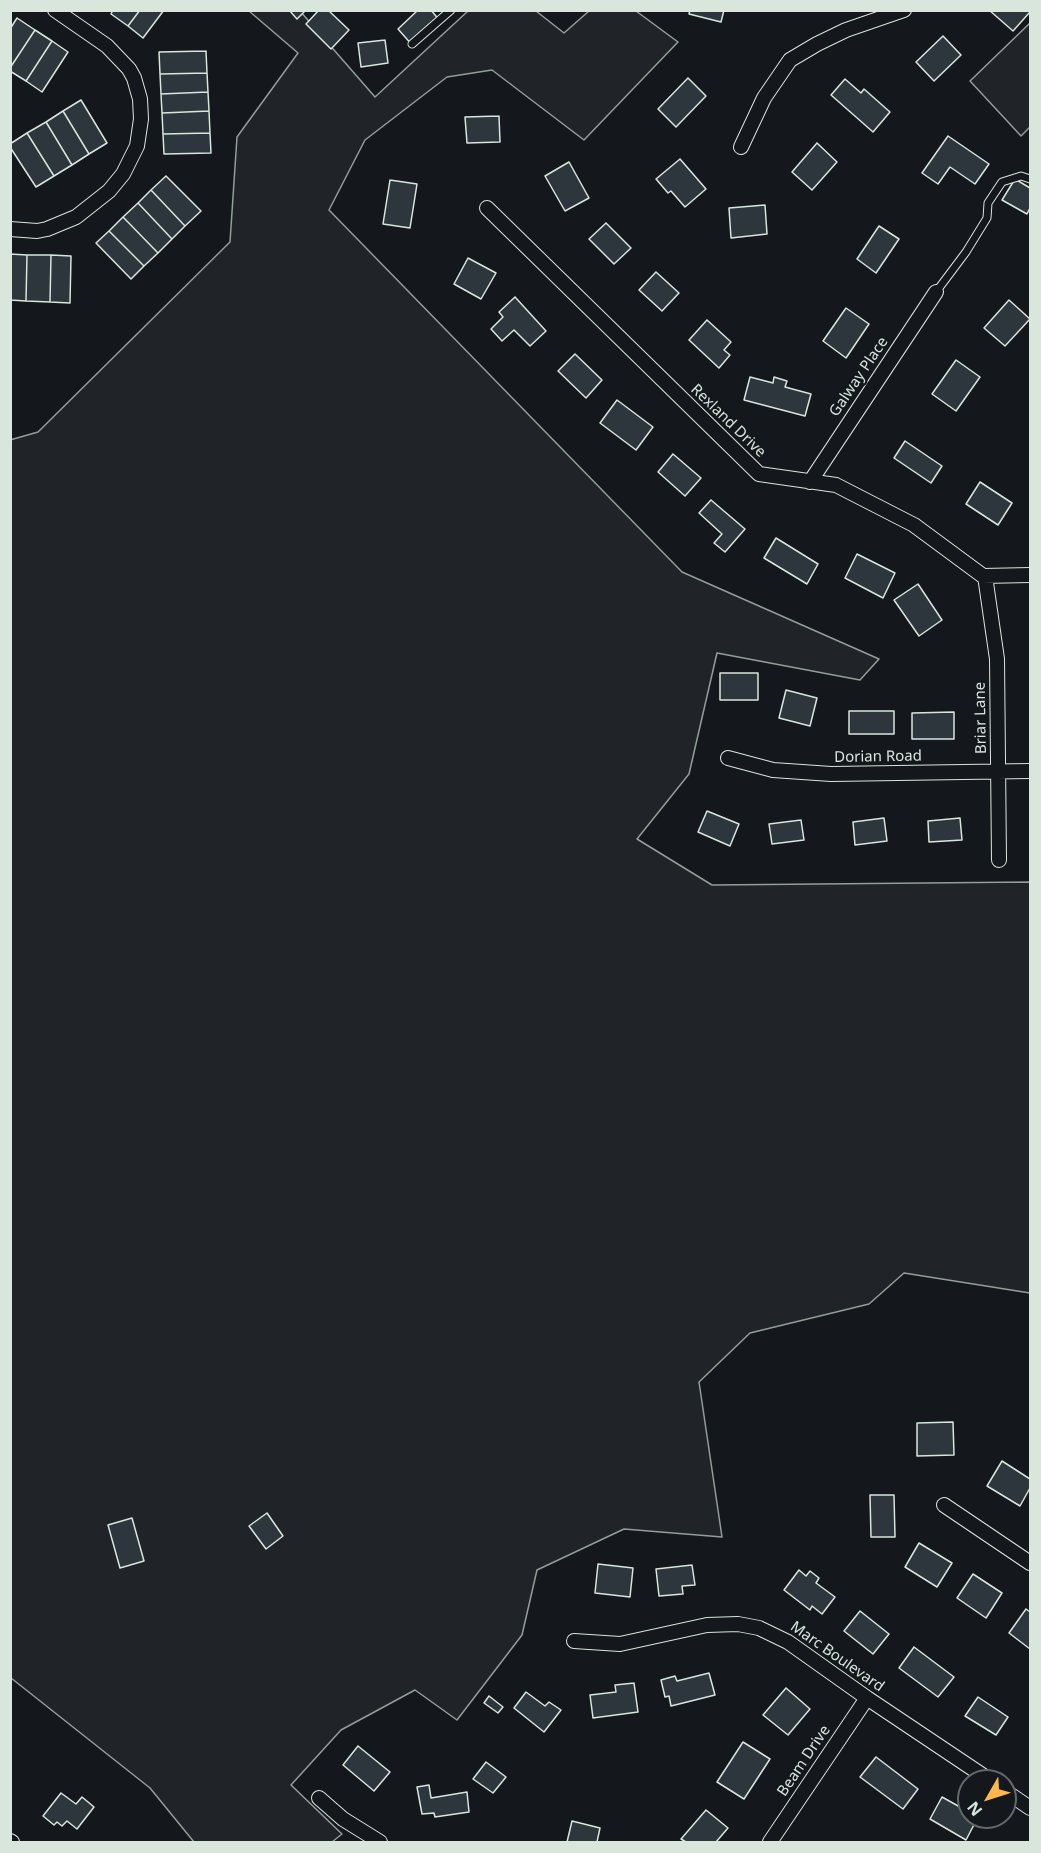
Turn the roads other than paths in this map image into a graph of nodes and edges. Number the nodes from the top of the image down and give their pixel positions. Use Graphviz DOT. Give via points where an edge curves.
graph roads {
  1 [pos="55,10"];
  2 [pos="451,10"];
  3 [pos="903,10"];
  4 [pos="412,44"];
  5 [pos="741,147"];
  6 [pos="1030,179"];
  7 [pos="488,208"];
  8 [pos="10,229"];
  9 [pos="936,292"];
  10 [pos="810,482"];
  11 [pos="1030,575"];
  12 [pos="985,576"];
  13 [pos="728,758"];
  14 [pos="1030,771"];
  15 [pos="998,772"];
  16 [pos="999,860"];
  17 [pos="944,1505"];
  18 [pos="1030,1563"];
  19 [pos="573,1641"];
  20 [pos="867,1698"];
  21 [pos="973,1769"];
  22 [pos="319,1798"];
  23 [pos="1017,1799"];
  24 [pos="1030,1808"];
  25 [pos="380,1842"];
  26 [pos="770,1842"];
  1 -- 8 [label="street" via="107,46 129,69 140,99 136,146 123,174 109,191 76,217 37,231"];
  2 -- 4 [label="lane"];
  3 -- 5 [label="street" via="846,30 790,60 764,98"];
  6 -- 9 [label="lane" via="1022,176 1002,182 988,203 987,218"];
  7 -- 10 [label="street, Rexland Drive" via="759,474"];
  9 -- 10 [label="street, Galway Place"];
  10 -- 12 [label="street, Rexland Drive" via="836,485 914,525"];
  11 -- 12 [label="street"];
  12 -- 15 [label="street, Briar Lane" via="997,658"];
  13 -- 15 [label="street, Dorian Road" via="773,770 831,774"];
  14 -- 15 [label="street, Dorian Road"];
  15 -- 16 [label="street, Briar Lane"];
  17 -- 18 [label="street"];
  19 -- 20 [label="street, Marc Boulevard" via="620,1644 707,1625 749,1626 788,1641"];
  20 -- 21 [label="street, Marc Boulevard"];
  20 -- 26 [label="street, Beam Drive"];
  22 -- 25 [label="street"];
  23 -- 24 [label="street"];
}
